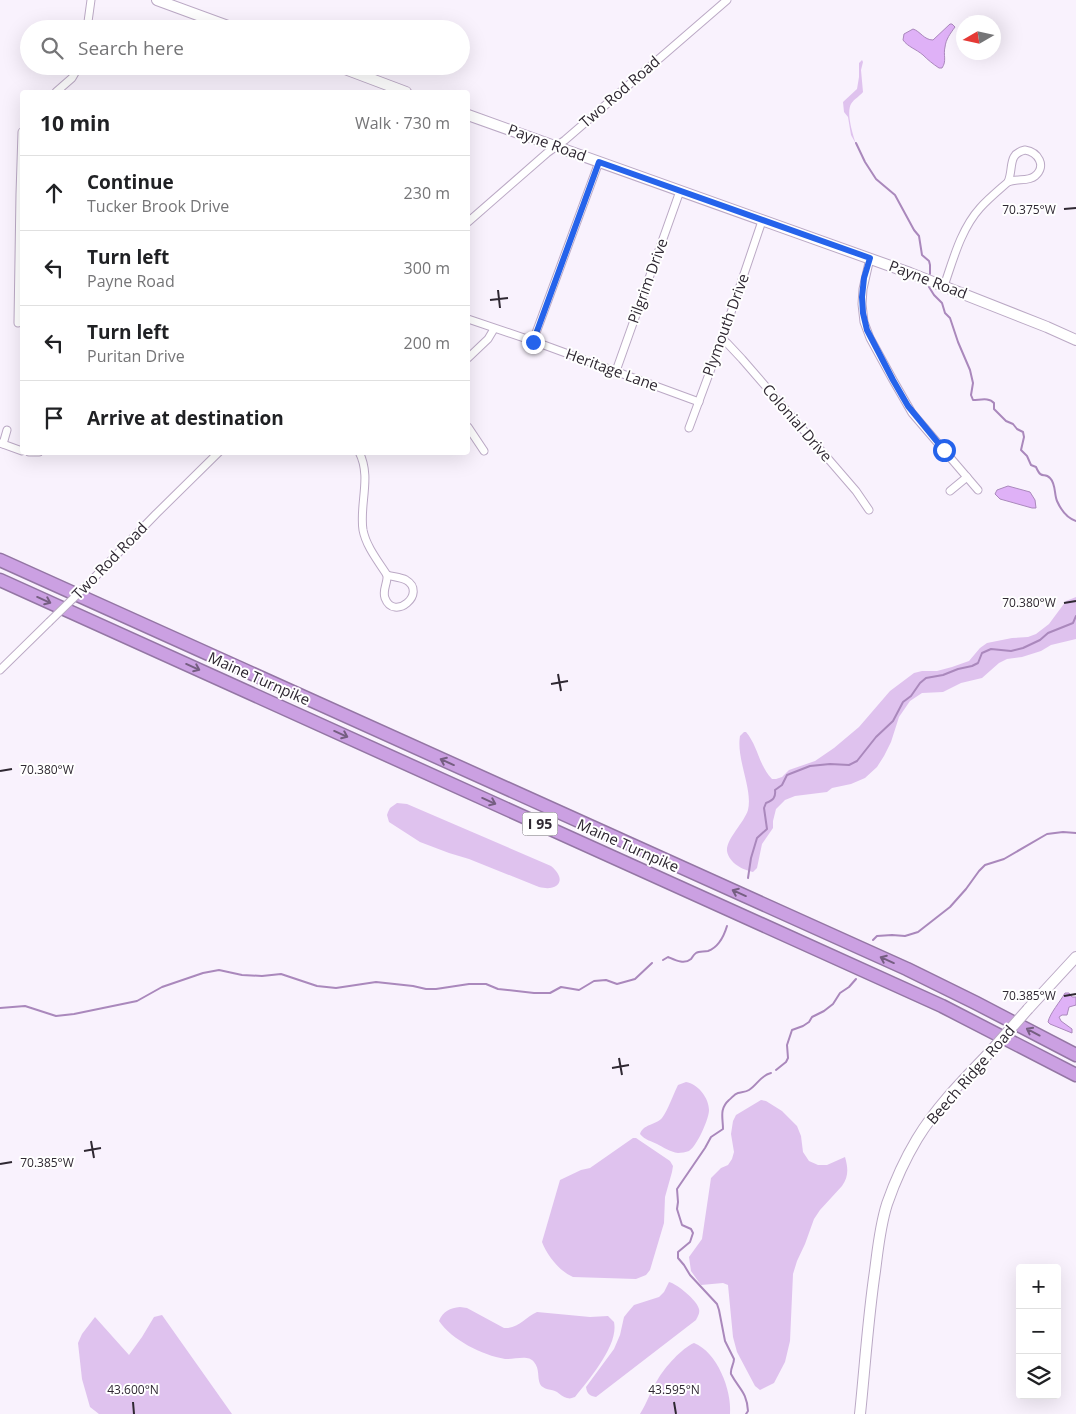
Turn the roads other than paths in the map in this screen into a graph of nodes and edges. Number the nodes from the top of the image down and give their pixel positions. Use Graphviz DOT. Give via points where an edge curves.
graph roads {
  1 [pos="90,0"];
  2 [pos="157,0"];
  3 [pos="727,0"];
  4 [pos="88,20"];
  5 [pos="211,20"];
  6 [pos="74,75"];
  7 [pos="360,75"];
  8 [pos="58,90"];
  9 [pos="401,90"];
  10 [pos="470,116"];
  11 [pos="555,146"];
  12 [pos="599,162"];
  13 [pos="1008,182"];
  14 [pos="680,191"];
  15 [pos="20,203"];
  16 [pos="470,220"];
  17 [pos="762,221"];
  18 [pos="870,258"];
  19 [pos="944,286"];
  20 [pos="470,320"];
  21 [pos="18,323"];
  22 [pos="494,329"];
  23 [pos="722,339"];
  24 [pos="1076,340"];
  25 [pos="533,342"];
  26 [pos="470,356"];
  27 [pos="616,371"];
  28 [pos="699,402"];
  29 [pos="689,428"];
  30 [pos="7,430"];
  31 [pos="470,430"];
  32 [pos="1,444"];
  33 [pos="20,450"];
  34 [pos="484,451"];
  35 [pos="216,455"];
  36 [pos="360,455"];
  37 [pos="967,476"];
  38 [pos="978,490"];
  39 [pos="950,491"];
  40 [pos="869,510"];
  41 [pos="0,560"];
  42 [pos="387,575"];
  43 [pos="0,580"];
  44 [pos="0,670"];
  45 [pos="1076,957"];
  46 [pos="1076,1054"];
  47 [pos="1076,1075"];
  48 [pos="860,1414"];
  1 -- 4 [label="street"];
  2 -- 5 [label="main road"];
  3 -- 11 [label="street, Two Rod Road"];
  6 -- 8 [label="street"];
  7 -- 9 [label="main road"];
  10 -- 11 [label="main road, Payne Road"];
  11 -- 12 [label="main road, Payne Road"];
  11 -- 16 [label="street, Two Rod Road"];
  12 -- 14 [label="main road, Payne Road"];
  12 -- 25 [label="street"];
  13 -- 13 [label="street" via="1035,176 1040,166 1036,154 1025,150 1015,155"];
  13 -- 19 [label="street" via="970,222"];
  14 -- 17 [label="main road, Payne Road"];
  14 -- 27 [label="street, Pilgrim Drive"];
  15 -- 21 [label="street"];
  17 -- 18 [label="main road, Payne Road"];
  17 -- 23 [label="street, Plymouth Drive"];
  18 -- 19 [label="main road, Payne Road"];
  18 -- 37 [label="street" via="862,297 867,330 912,413"];
  19 -- 24 [label="main road, Payne Road"];
  20 -- 22 [label="street, Heritage Lane"];
  22 -- 25 [label="street, Heritage Lane"];
  22 -- 26 [label="street"];
  23 -- 28 [label="street, Plymouth Drive"];
  23 -- 40 [label="street, Colonial Drive" via="742,358"];
  25 -- 27 [label="street, Heritage Lane"];
  27 -- 28 [label="street, Heritage Lane"];
  28 -- 29 [label="street, Plymouth Drive"];
  30 -- 32 [label="street"];
  31 -- 34 [label="street"];
  32 -- 33 [label="street"];
  35 -- 44 [label="street, Two Rod Road, bridge"];
  36 -- 42 [label="street" via="365,471 363,532"];
  37 -- 38 [label="street"];
  37 -- 39 [label="street"];
  46 -- 41 [label="highway, Maine Turnpike / I 95, one-way" via="907,969"];
  42 -- 42 [label="street" via="386,600 396,607 407,604 413,593 410,584 405,579"];
  43 -- 47 [label="highway, Maine Turnpike / I 95, one-way" via="942,1006"];
  45 -- 48 [label="main road, Beech Ridge Road, bridge" via="948,1098 918,1137 901,1170 878,1243"];
}
